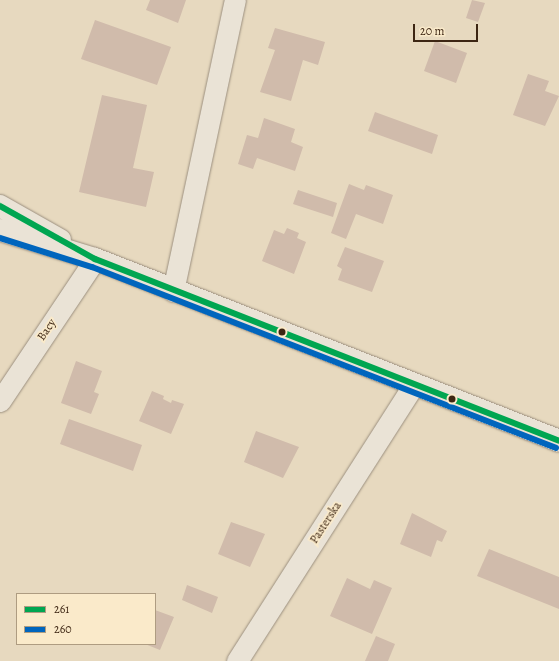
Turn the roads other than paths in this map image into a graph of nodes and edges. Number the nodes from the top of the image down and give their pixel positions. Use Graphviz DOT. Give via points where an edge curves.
graph roads {
  1 [pos="235,0"];
  2 [pos="0,206"];
  3 [pos="0,230"];
  4 [pos="95,259"];
  5 [pos="173,291"];
  6 [pos="414,384"];
  7 [pos="0,401"];
  8 [pos="559,441"];
  9 [pos="237,661"];
  1 -- 5 [label="street"];
  2 -- 4 [label="main road"];
  3 -- 4 [label="main road"];
  4 -- 5 [label="main road"];
  4 -- 7 [label="street, Bacy"];
  5 -- 6 [label="main road"];
  6 -- 8 [label="main road"];
  6 -- 9 [label="street, Pasterska"];
}
